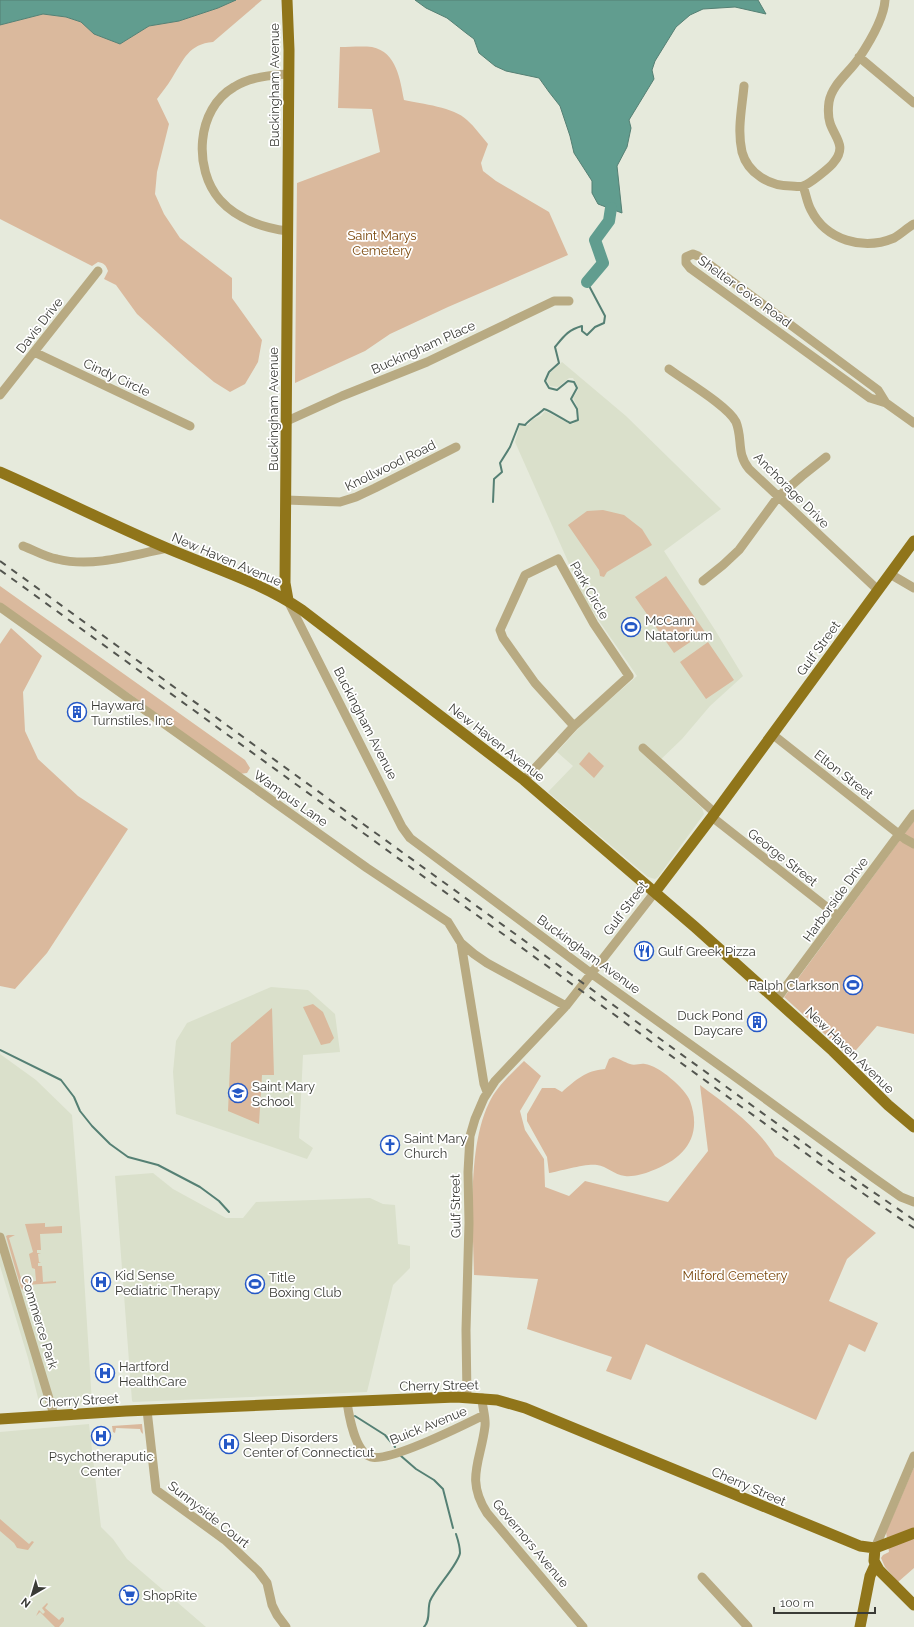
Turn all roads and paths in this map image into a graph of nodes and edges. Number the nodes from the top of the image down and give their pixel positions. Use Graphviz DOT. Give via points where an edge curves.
graph roads {
  1 [pos="287,0"];
  2 [pos="885,0"];
  3 [pos="859,57"];
  4 [pos="289,74"];
  5 [pos="744,86"];
  6 [pos="914,103"];
  7 [pos="803,186"];
  8 [pos="914,224"];
  9 [pos="288,231"];
  10 [pos="98,271"];
  11 [pos="569,301"];
  12 [pos="804,335"];
  13 [pos="796,345"];
  14 [pos="34,352"];
  15 [pos="669,369"];
  16 [pos="0,395"];
  17 [pos="886,403"];
  18 [pos="287,421"];
  19 [pos="914,423"];
  20 [pos="190,426"];
  21 [pos="456,447"];
  22 [pos="826,457"];
  23 [pos="0,472"];
  24 [pos="778,497"];
  25 [pos="286,500"];
  26 [pos="914,541"];
  27 [pos="23,546"];
  28 [pos="168,548"];
  29 [pos="890,574"];
  30 [pos="703,580"];
  31 [pos="914,588"];
  32 [pos="878,590"];
  33 [pos="288,600"];
  34 [pos="0,608"];
  35 [pos="574,726"];
  36 [pos="772,734"];
  37 [pos="644,748"];
  38 [pos="524,780"];
  39 [pos="914,814"];
  40 [pos="714,815"];
  41 [pos="899,834"];
  42 [pos="914,844"];
  43 [pos="655,892"];
  44 [pos="838,916"];
  45 [pos="461,943"];
  46 [pos="592,974"];
  47 [pos="776,1000"];
  48 [pos="566,1006"];
  49 [pos="488,1092"];
  50 [pos="914,1127"];
  51 [pos="914,1202"];
  52 [pos="0,1237"];
  53 [pos="466,1397"];
  54 [pos="482,1398"];
  55 [pos="347,1402"];
  56 [pos="147,1410"];
  57 [pos="54,1415"];
  58 [pos="484,1415"];
  59 [pos="0,1419"];
  60 [pos="914,1456"];
  61 [pos="914,1533"];
  62 [pos="875,1548"];
  63 [pos="875,1565"];
  64 [pos="702,1577"];
  65 [pos="914,1604"];
  66 [pos="286,1627"];
  67 [pos="583,1627"];
  68 [pos="748,1627"];
  69 [pos="860,1627"];
  1 -- 4 [label="main road, Buckingham Avenue"];
  2 -- 3 [label="street" via="879,23"];
  3 -- 6 [label="street"];
  3 -- 7 [label="street" via="829,100 830,123 839,142 838,156 832,165"];
  4 -- 9 [label="main road, Buckingham Avenue"];
  4 -- 9 [label="street" via="262,77 232,88 212,110 203,134 202,146 205,170 220,200 247,220"];
  5 -- 7 [label="street" via="739,125 742,153 747,164 767,182 783,186"];
  7 -- 8 [label="street" via="816,218 828,231 845,240 867,244 882,242 898,236"];
  9 -- 18 [label="main road, Buckingham Avenue"];
  10 -- 14 [label="street, Davis Drive"];
  11 -- 18 [label="street, Buckingham Place" via="554,301 427,362"];
  12 -- 13 [label="street"];
  12 -- 13 [label="street, Shelter Cove Road" via="695,255 689,254 686,257 686,263 690,268"];
  12 -- 17 [label="street, Shelter Cove Road" via="878,390"];
  13 -- 17 [label="street, Shelter Cove Road" via="870,398"];
  14 -- 16 [label="street, Davis Drive"];
  14 -- 20 [label="street, Cindy Circle"];
  15 -- 24 [label="street, Anchorage Drive" via="727,410 736,422 741,455 746,466"];
  17 -- 19 [label="street, Shelter Cove Road"];
  18 -- 25 [label="main road, Buckingham Avenue"];
  21 -- 25 [label="street, Knollwood Road" via="348,500"];
  22 -- 24 [label="street"];
  23 -- 28 [label="main road, New Haven Avenue"];
  24 -- 30 [label="street" via="739,550"];
  24 -- 32 [label="street, Anchorage Drive"];
  25 -- 33 [label="main road, Buckingham Avenue" via="285,590"];
  26 -- 29 [label="main road, Gulf Street"];
  27 -- 28 [label="street" via="52,558 78,561 98,561"];
  28 -- 33 [label="main road, New Haven Avenue"];
  29 -- 31 [label="street"];
  29 -- 32 [label="main road, Gulf Street"];
  32 -- 36 [label="main road, Gulf Street"];
  33 -- 38 [label="main road, New Haven Avenue"];
  33 -- 46 [label="street, Buckingham Avenue" via="406,834"];
  34 -- 45 [label="street, Wampus Lane" via="367,868 448,922"];
  35 -- 35 [label="street, Park Circle" via="535,683 500,630 525,575 558,559 594,624 629,676"];
  35 -- 38 [label="street"];
  36 -- 40 [label="main road, Gulf Street"];
  36 -- 41 [label="street, Elton Street"];
  37 -- 40 [label="street, George Street"];
  38 -- 43 [label="main road, New Haven Avenue"];
  39 -- 41 [label="street, Harborside Drive"];
  40 -- 43 [label="main road, Gulf Street"];
  40 -- 44 [label="street, George Street"];
  41 -- 42 [label="street, Elton Street"];
  41 -- 44 [label="street, Harborside Drive"];
  43 -- 46 [label="street, Gulf Street"];
  43 -- 47 [label="main road, New Haven Avenue"];
  44 -- 47 [label="street, Harborside Drive"];
  45 -- 48 [label="street, Wampus Lane" via="486,963"];
  45 -- 49 [label="street" via="484,1084"];
  46 -- 48 [label="street, Gulf Street"];
  46 -- 51 [label="street, Buckingham Avenue" via="874,1178"];
  47 -- 50 [label="main road, New Haven Avenue"];
  48 -- 49 [label="street, Gulf Street" via="495,1081"];
  49 -- 53 [label="street, Gulf Street" via="474,1119 470,1144"];
  52 -- 57 [label="street, Commerce Park"];
  53 -- 54 [label="main road, Cherry Street"];
  53 -- 55 [label="main road, Cherry Street"];
  54 -- 58 [label="street, Governors Avenue"];
  54 -- 62 [label="main road, Cherry Street" via="525,1408 860,1546"];
  55 -- 56 [label="main road, Cherry Street"];
  55 -- 58 [label="street, Buick Avenue" via="355,1436 372,1457 401,1452"];
  56 -- 57 [label="main road, Cherry Street"];
  56 -- 66 [label="street, Sunnyside Court" via="156,1490 225,1540 258,1571 267,1583 272,1605"];
  57 -- 59 [label="main road, Cherry Street"];
  58 -- 67 [label="street, Governors Avenue" via="485,1427 475,1482 480,1501 487,1513"];
  60 -- 62 [label="street"];
  61 -- 62 [label="main road"];
  62 -- 63 [label="main road"];
  63 -- 65 [label="main road" via="886,1579"];
  63 -- 69 [label="main road" via="870,1576"];
  64 -- 68 [label="street"];
}
